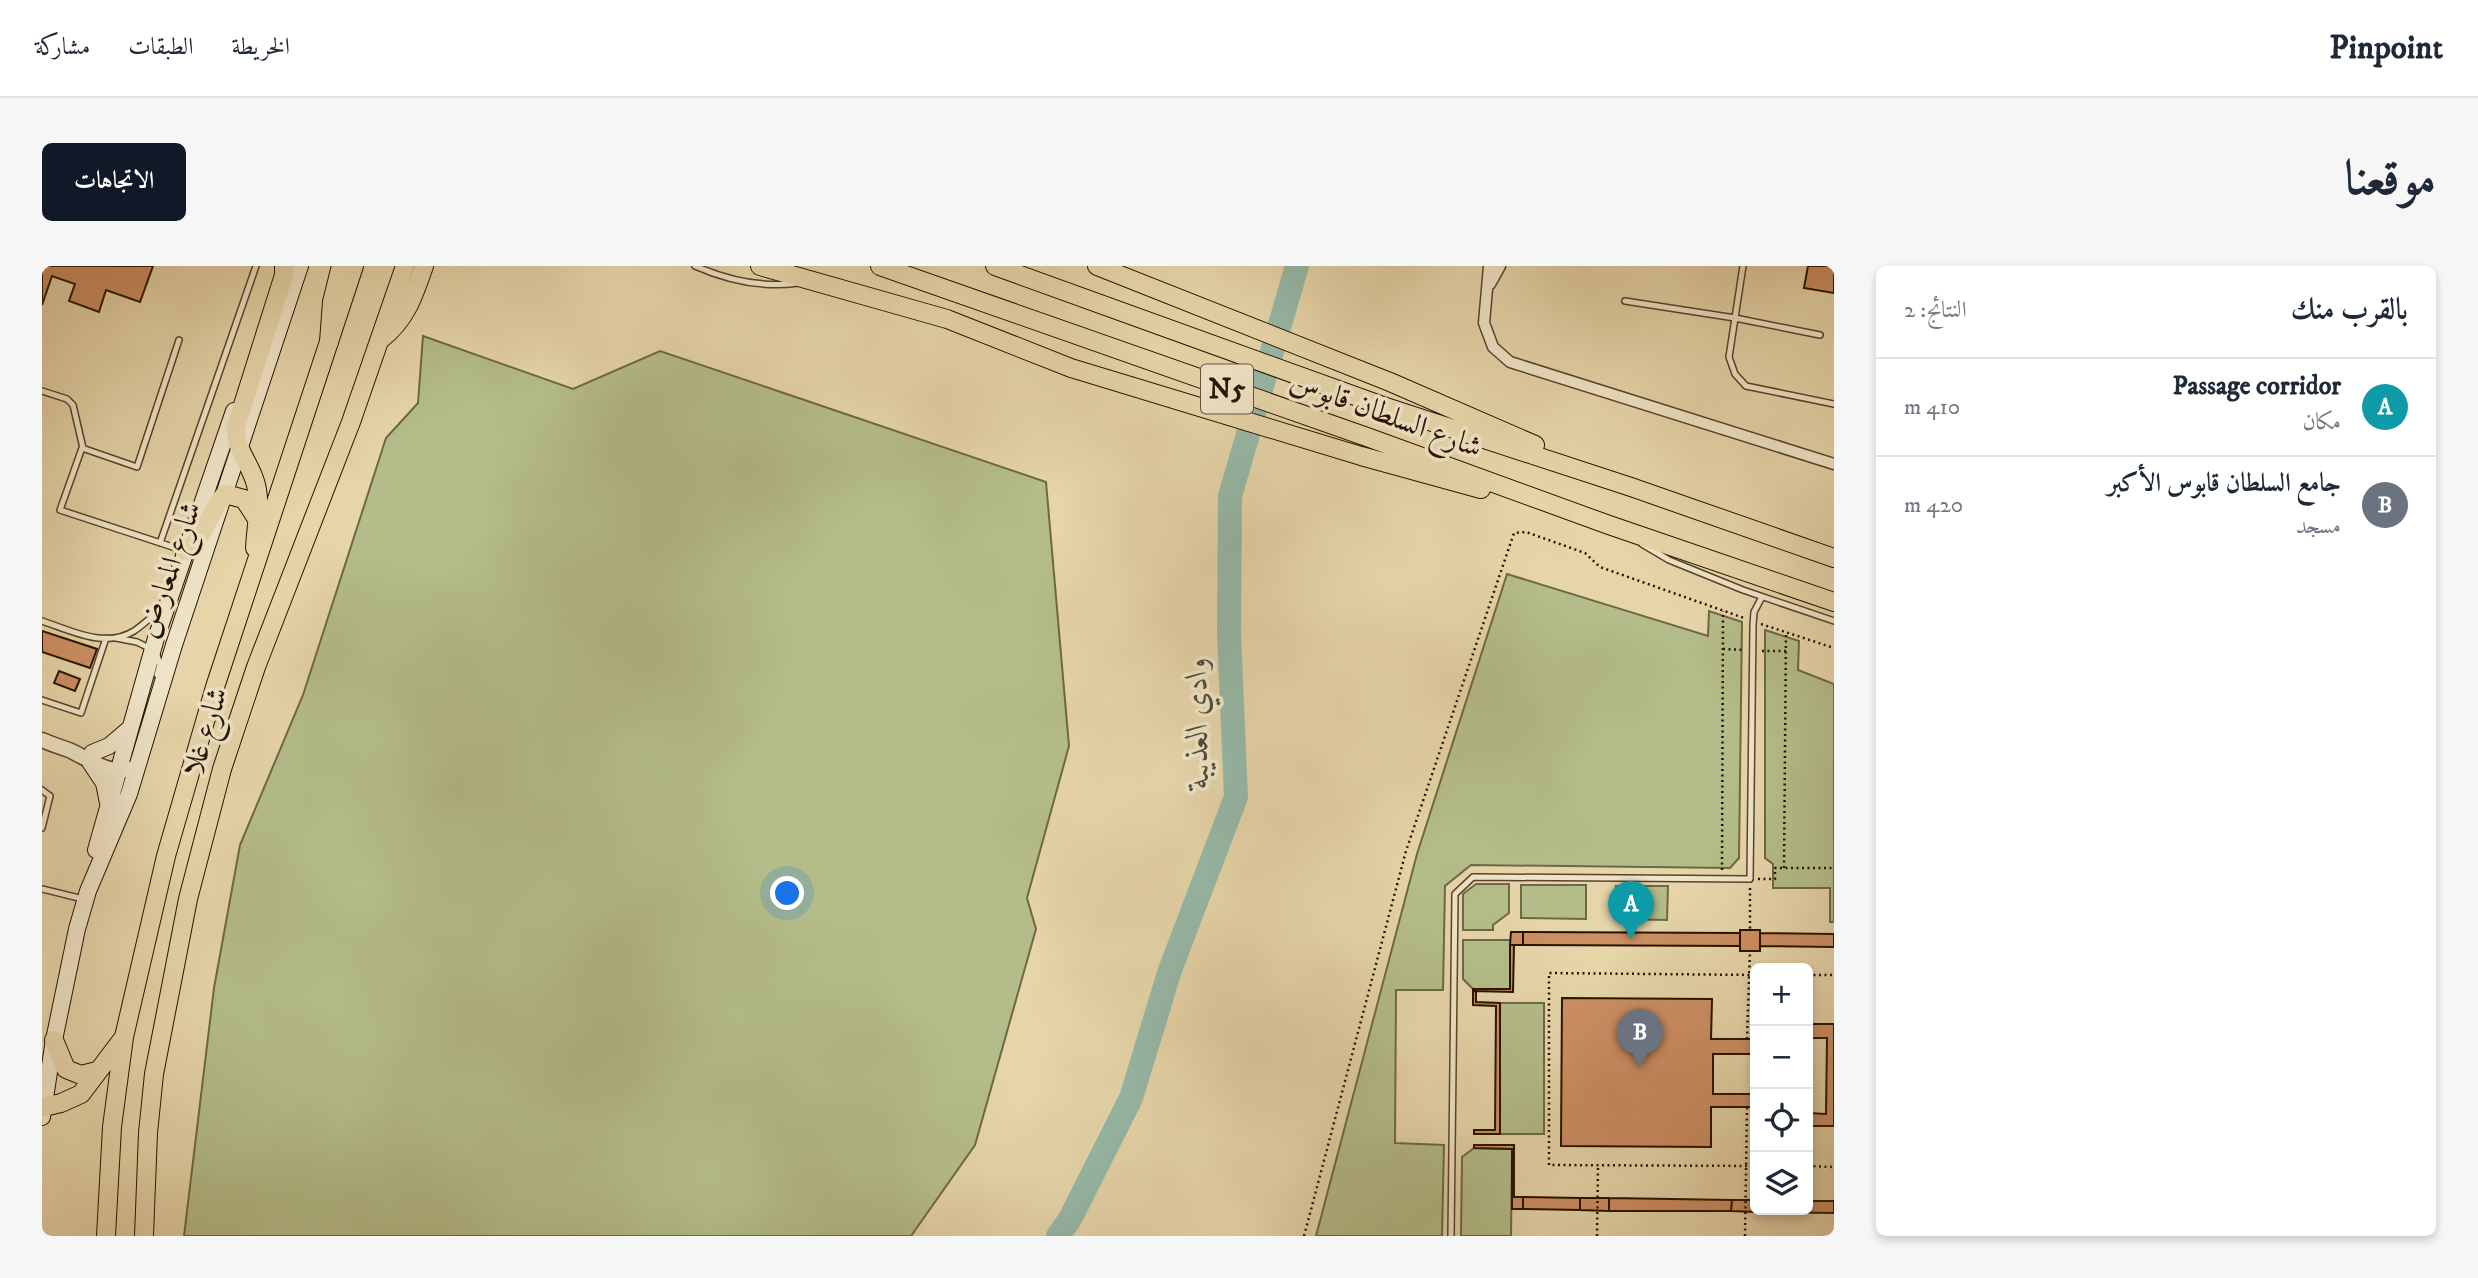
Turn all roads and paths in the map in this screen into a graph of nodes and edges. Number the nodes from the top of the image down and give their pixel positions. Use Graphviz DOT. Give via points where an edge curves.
graph roads {
  1 [pos="256,266"];
  2 [pos="283,266"];
  3 [pos="300,266"];
  4 [pos="341,266"];
  5 [pos="354,266"];
  6 [pos="405,266"];
  7 [pos="424,266"];
  8 [pos="695,266"];
  9 [pos="760,266"];
  10 [pos="880,266"];
  11 [pos="995,266"];
  12 [pos="1097,266"];
  13 [pos="1489,266"];
  14 [pos="1500,266"];
  15 [pos="1743,266"];
  16 [pos="810,281"];
  17 [pos="1488,290"];
  18 [pos="1625,301"];
  19 [pos="1735,318"];
  20 [pos="1820,335"];
  21 [pos="381,339"];
  22 [pos="179,340"];
  23 [pos="329,342"];
  24 [pos="42,391"];
  25 [pos="1834,404"];
  26 [pos="83,448"];
  27 [pos="239,448"];
  28 [pos="1834,464"];
  29 [pos="1631,487"];
  30 [pos="225,494"];
  31 [pos="257,519"];
  32 [pos="1609,525"];
  33 [pos="1630,532"];
  34 [pos="160,543"];
  35 [pos="185,551"];
  36 [pos="1834,558"];
  37 [pos="253,574"];
  38 [pos="1762,597"];
  39 [pos="1834,602"];
  40 [pos="168,603"];
  41 [pos="1723,611"];
  42 [pos="183,617"];
  43 [pos="42,621"];
  44 [pos="1753,621"];
  45 [pos="1834,621"];
  46 [pos="1786,632"];
  47 [pos="114,637"];
  48 [pos="106,638"];
  49 [pos="1834,648"];
  50 [pos="153,651"];
  51 [pos="42,700"];
  52 [pos="153,709"];
  53 [pos="130,727"];
  54 [pos="42,740"];
  55 [pos="140,754"];
  56 [pos="91,757"];
  57 [pos="121,768"];
  58 [pos="131,787"];
  59 [pos="42,790"];
  60 [pos="108,807"];
  61 [pos="42,828"];
  62 [pos="1784,868"];
  63 [pos="1834,868"];
  64 [pos="1722,879"];
  65 [pos="1750,879"];
  66 [pos="42,889"];
  67 [pos="87,895"];
  68 [pos="1750,930"];
  69 [pos="1750,951"];
  70 [pos="1750,963"];
  71 [pos="1750,975"];
  72 [pos="1813,975"];
  73 [pos="1834,975"];
  74 [pos="124,1037"];
  75 [pos="1747,1039"];
  76 [pos="54,1040"];
  77 [pos="97,1071"];
  78 [pos="1747,1107"];
  79 [pos="43,1112"];
  80 [pos="112,1127"];
  81 [pos="1598,1166"];
  82 [pos="1746,1166"];
  83 [pos="1750,1166"];
  84 [pos="1813,1166"];
  85 [pos="1834,1167"];
  86 [pos="96,1236"];
  87 [pos="106,1236"];
  88 [pos="146,1236"];
  89 [pos="1304,1236"];
  90 [pos="1451,1236"];
  91 [pos="1597,1236"];
  92 [pos="1745,1236"];
  1 -- 34 [label="lane"];
  2 -- 27 [label="main road" via="236,427"];
  2 -- 35 [label="main road, شارع المعارض"];
  3 -- 27 [label="main road, شارع المعارض"];
  4 -- 23 [label="main road"];
  5 -- 23 [label="main road, شارع غلا"];
  6 -- 21 [label="main road, شارع غلا"];
  7 -- 21 [label="main road" via="407,312"];
  8 -- 16 [label="lane" via="744,282 782,285"];
  9 -- 16 [label="main road"];
  10 -- 32 [label="main road, شارع السلطان قابوس / N5"];
  11 -- 29 [label="main road, شارع السلطان قابوس / N5" via="1380,405"];
  12 -- 29 [label="main road" via="1390,382"];
  13 -- 17 [label="street"];
  14 -- 17 [label="street"];
  15 -- 19 [label="lane"];
  16 -- 32 [label="main road" via="947,319 1071,368"];
  17 -- 28 [label="street" via="1484,323 1493,347 1510,362"];
  18 -- 19 [label="lane"];
  19 -- 20 [label="lane"];
  19 -- 25 [label="lane" via="1730,357 1735,374 1746,386"];
  21 -- 88 [label="main road, شارع غلا" via="222,769 188,899 154,1074"];
  22 -- 26 [label="lane" via="138,467"];
  23 -- 37 [label="main road, شارع غلا"];
  24 -- 26 [label="lane" via="72,405"];
  26 -- 34 [label="lane" via="60,510"];
  27 -- 30 [label="main road, شارع المعارض"];
  27 -- 31 [label="main road" via="256,484"];
  29 -- 36 [label="main road, شارع السلطان قابوس / N5"];
  30 -- 31 [label="main road" via="244,499"];
  30 -- 35 [label="main road" via="201,537"];
  30 -- 42 [label="main road, شارع المعارض"];
  31 -- 37 [label="main road"];
  32 -- 33 [label="main road, شارع السلطان قابوس / N5"];
  33 -- 38 [label="lane" via="1654,553"];
  33 -- 39 [label="main road, شارع السلطان قابوس / N5"];
  34 -- 35 [label="lane"];
  35 -- 40 [label="main road, شارع المعارض"];
  35 -- 42 [label="main road" via="189,567"];
  37 -- 74 [label="main road, شارع غلا" via="169,844"];
  38 -- 44 [label="lane"];
  38 -- 45 [label="lane"];
  40 -- 47 [label="lane" via="132,632"];
  40 -- 50 [label="main road, شارع المعارض"];
  41 -- 44 [label="path"];
  41 -- 64 [label="path"];
  41 -- 89 [label="path" via="1600,567 1585,553 1526,532 1514,533 1406,851"];
  42 -- 52 [label="main road, شارع المعارض"];
  43 -- 48 [label="lane" via="95,639"];
  44 -- 46 [label="path"];
  44 -- 65 [label="lane"];
  46 -- 49 [label="path"];
  46 -- 62 [label="path"];
  47 -- 48 [label="lane"];
  47 -- 50 [label="lane"];
  48 -- 51 [label="lane" via="81,713"];
  50 -- 52 [label="lane" via="160,664"];
  50 -- 53 [label="main road, شارع المعارض"];
  52 -- 55 [label="main road, شارع المعارض"];
  53 -- 56 [label="main road" via="118,741"];
  53 -- 57 [label="main road, شارع المعارض"];
  54 -- 56 [label="street"];
  55 -- 57 [label="street" via="136,764"];
  55 -- 58 [label="main road, شارع المعارض"];
  56 -- 57 [label="street"];
  56 -- 60 [label="main road"];
  57 -- 58 [label="street"];
  57 -- 60 [label="main road, شارع المعارض"];
  58 -- 67 [label="main road, شارع المعارض"];
  59 -- 61 [label="lane" via="50,796"];
  60 -- 67 [label="main road, شارع المعارض"];
  62 -- 63 [label="path"];
  62 -- 65 [label="path" via="1775,868 1775,880"];
  64 -- 65 [label="lane"];
  64 -- 90 [label="lane" via="1473,877 1455,894"];
  65 -- 68 [label="path"];
  66 -- 67 [label="lane"];
  67 -- 76 [label="main road, شارع المعارض"];
  69 -- 70 [label="path"];
  71 -- 75 [label="path"];
  71 -- 81 [label="path" via="1549,973 1549,1166"];
  72 -- 73 [label="path"];
  74 -- 77 [label="main road"];
  74 -- 80 [label="main road, شارع غلا"];
  76 -- 77 [label="main road" via="66,1069 81,1075"];
  76 -- 79 [label="main road, شارع المعارض"];
  77 -- 79 [label="main road" via="81,1094"];
  78 -- 82 [label="path"];
  80 -- 86 [label="main road"];
  80 -- 87 [label="main road, شارع غلا"];
  81 -- 82 [label="path"];
  81 -- 91 [label="path"];
  82 -- 83 [label="path"];
  82 -- 92 [label="path"];
  84 -- 85 [label="path"];
}
